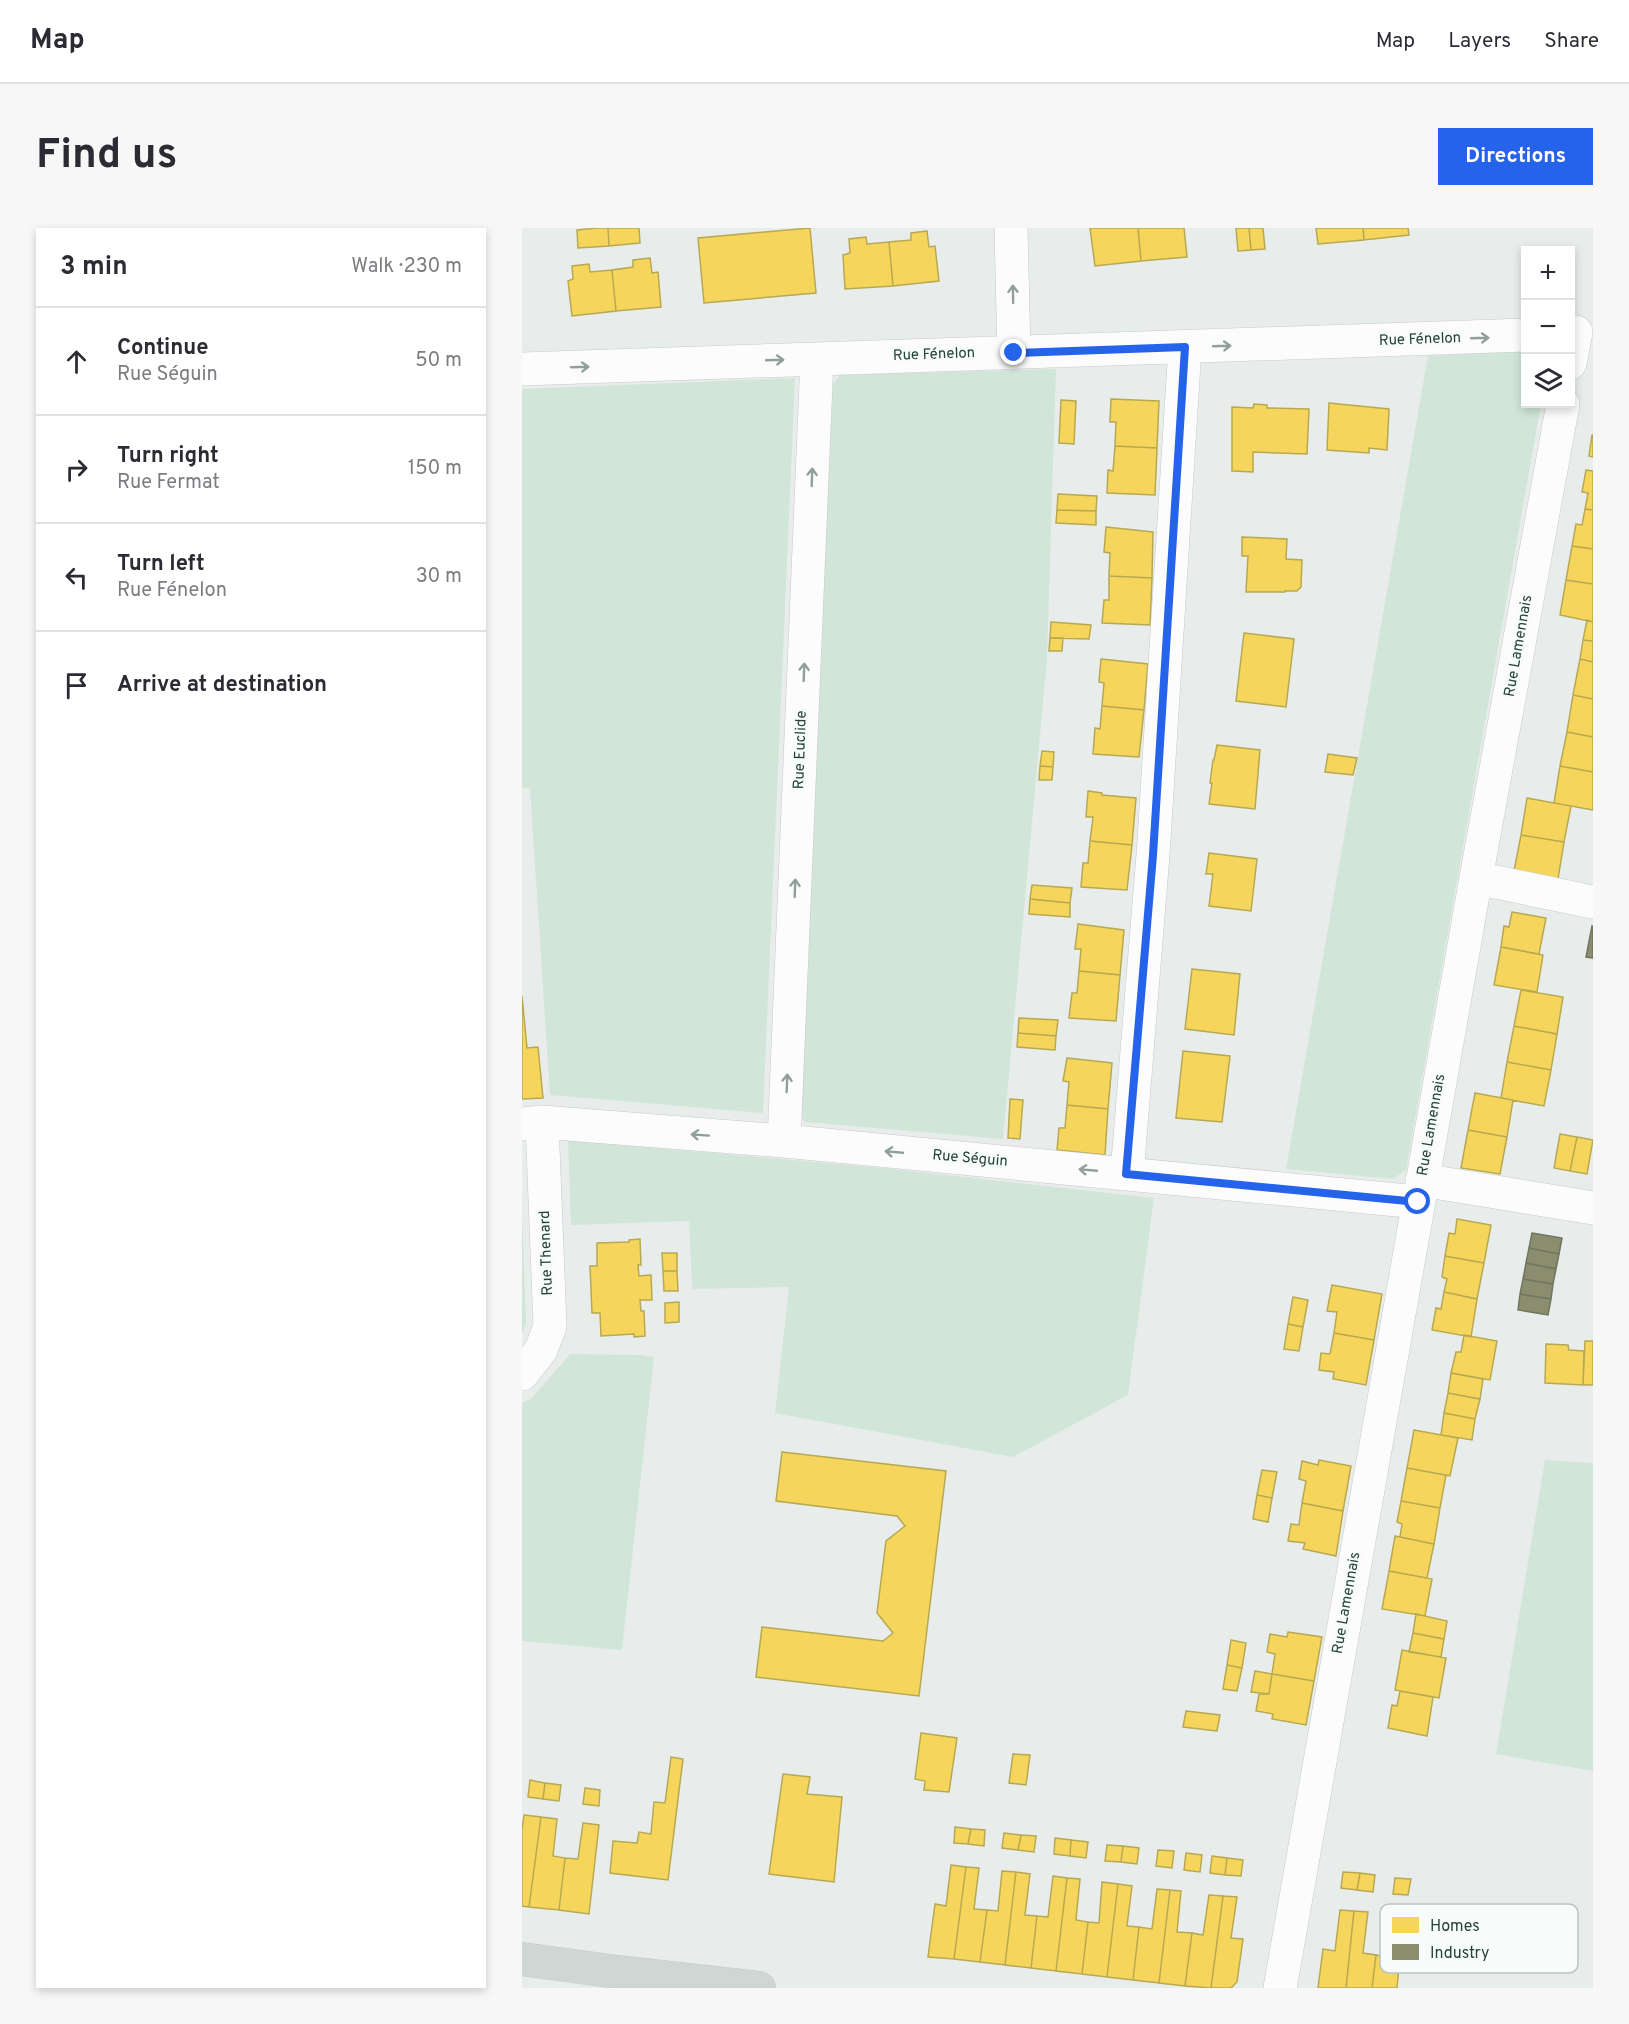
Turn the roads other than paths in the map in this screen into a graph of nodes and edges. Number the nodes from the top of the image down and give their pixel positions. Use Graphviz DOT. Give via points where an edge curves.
graph roads {
  1 [pos="1011,228"];
  2 [pos="1521,335"];
  3 [pos="1185,347"];
  4 [pos="1014,353"];
  5 [pos="817,359"];
  6 [pos="522,369"];
  7 [pos="1562,408"];
  8 [pos="1476,879"];
  9 [pos="1593,902"];
  10 [pos="532,1123"];
  11 [pos="784,1141"];
  12 [pos="1126,1174"];
  13 [pos="1420,1191"];
  14 [pos="1593,1208"];
  15 [pos="522,1374"];
  16 [pos="522,1959"];
  17 [pos="610,1980"];
  18 [pos="759,1988"];
  19 [pos="1280,1988"];
  4 -- 1 [label="street, one-way"];
  3 -- 2 [label="street, Rue Fénelon, one-way"];
  3 -- 4 [label="street, Rue Fénelon"];
  3 -- 12 [label="street" via="1153,855"];
  4 -- 5 [label="street, Rue Fénelon"];
  6 -- 5 [label="street, Rue Fénelon, one-way"];
  11 -- 5 [label="street, Rue Euclide, one-way"];
  7 -- 8 [label="street, Rue Lamennais"];
  8 -- 9 [label="street"];
  8 -- 13 [label="street, Rue Lamennais"];
  11 -- 10 [label="street, Rue Séguin, one-way"];
  10 -- 15 [label="street, Rue Thenard" via="550,1326 541,1350"];
  12 -- 11 [label="street, Rue Séguin, one-way"];
  12 -- 13 [label="street, Rue Séguin"];
  13 -- 14 [label="street, Rue Séguin"];
  13 -- 19 [label="street, Rue Lamennais"];
  16 -- 17 [label="main road"];
  17 -- 18 [label="main road"];
}
